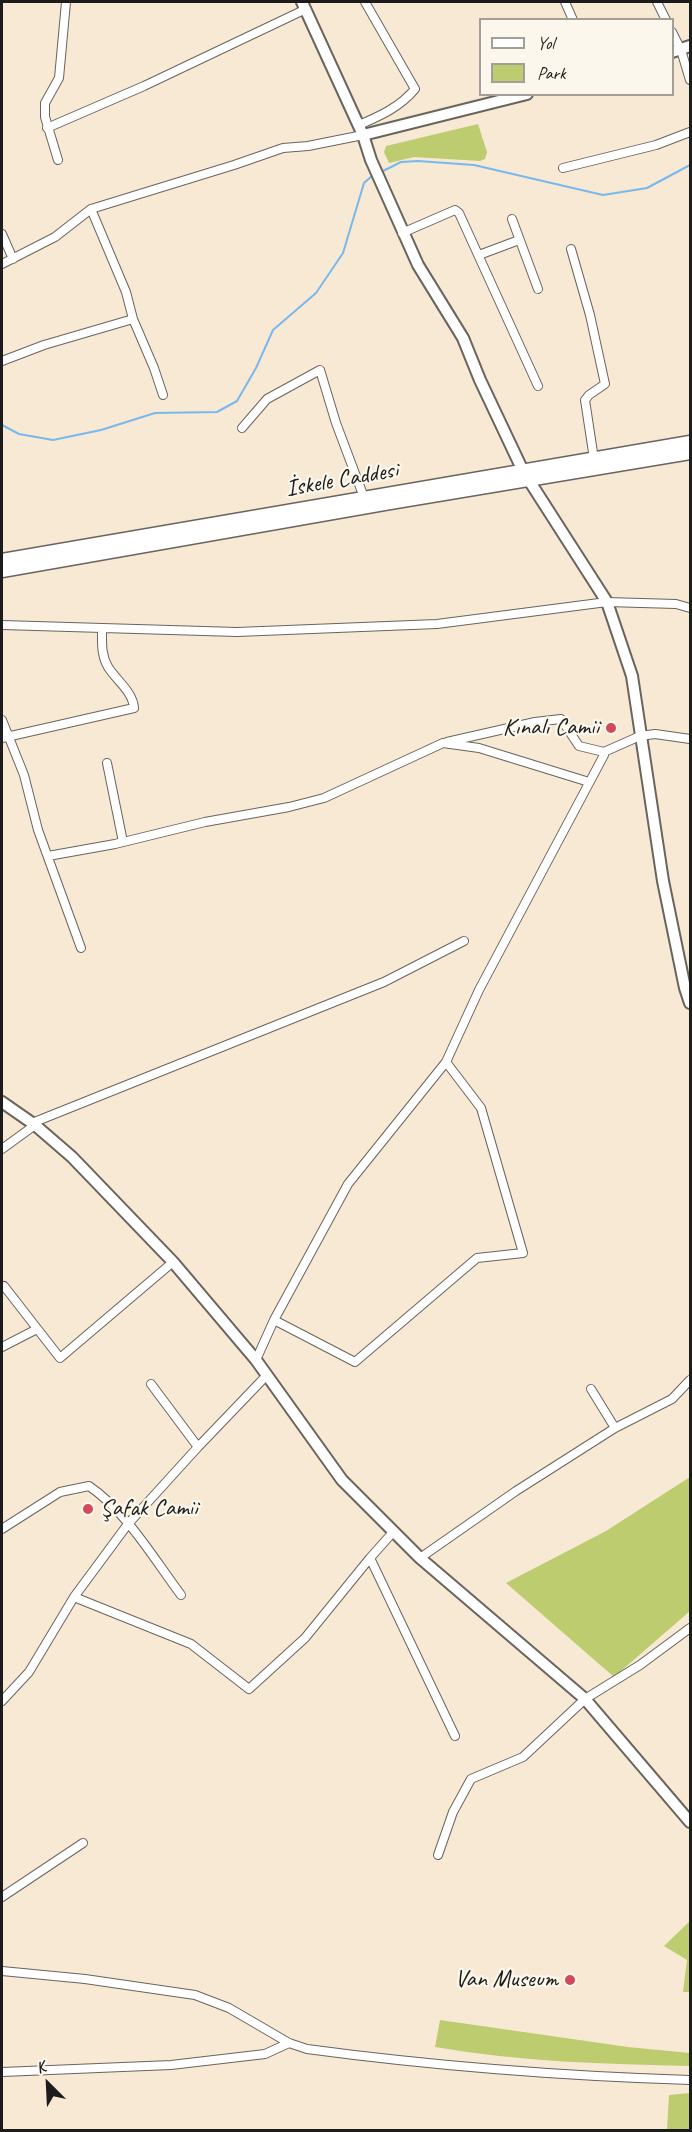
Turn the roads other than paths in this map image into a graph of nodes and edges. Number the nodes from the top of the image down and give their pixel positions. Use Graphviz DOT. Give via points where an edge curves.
graph roads {
  1 [pos="66,2"];
  2 [pos="365,2"];
  3 [pos="565,2"];
  4 [pos="657,2"];
  5 [pos="304,5"];
  6 [pos="572,18"];
  7 [pos="665,18"];
  8 [pos="681,49"];
  9 [pos="690,80"];
  10 [pos="518,96"];
  11 [pos="47,128"];
  12 [pos="361,130"];
  13 [pos="690,132"];
  14 [pos="58,160"];
  15 [pos="563,168"];
  16 [pos="91,209"];
  17 [pos="512,219"];
  18 [pos="402,233"];
  19 [pos="2,234"];
  20 [pos="519,240"];
  21 [pos="572,249"];
  22 [pos="479,255"];
  23 [pos="13,258"];
  24 [pos="2,264"];
  25 [pos="538,289"];
  26 [pos="133,319"];
  27 [pos="2,362"];
  28 [pos="538,386"];
  29 [pos="163,395"];
  30 [pos="242,428"];
  31 [pos="690,442"];
  32 [pos="690,453"];
  33 [pos="594,459"];
  34 [pos="525,476"];
  35 [pos="365,502"];
  36 [pos="2,560"];
  37 [pos="2,571"];
  38 [pos="607,602"];
  39 [pos="690,608"];
  40 [pos="2,625"];
  41 [pos="102,629"];
  42 [pos="2,720"];
  43 [pos="640,736"];
  44 [pos="5,737"];
  45 [pos="690,739"];
  46 [pos="443,743"];
  47 [pos="604,752"];
  48 [pos="107,763"];
  49 [pos="589,782"];
  50 [pos="123,842"];
  51 [pos="48,856"];
  52 [pos="464,941"];
  53 [pos="81,948"];
  54 [pos="690,1003"];
  55 [pos="446,1062"];
  56 [pos="2,1102"];
  57 [pos="33,1124"];
  58 [pos="2,1149"];
  59 [pos="173,1262"];
  60 [pos="2,1287"];
  61 [pos="274,1320"];
  62 [pos="37,1329"];
  63 [pos="2,1347"];
  64 [pos="256,1360"];
  65 [pos="267,1375"];
  66 [pos="690,1380"];
  67 [pos="151,1384"];
  68 [pos="591,1389"];
  69 [pos="615,1428"];
  70 [pos="198,1447"];
  71 [pos="128,1524"];
  72 [pos="2,1529"];
  73 [pos="394,1531"];
  74 [pos="370,1558"];
  75 [pos="420,1558"];
  76 [pos="181,1595"];
  77 [pos="74,1598"];
  78 [pos="690,1628"];
  79 [pos="585,1699"];
  80 [pos="2,1701"];
  81 [pos="455,1736"];
  82 [pos="690,1822"];
  83 [pos="82,1843"];
  84 [pos="438,1855"];
  85 [pos="2,1897"];
  86 [pos="2,1971"];
  87 [pos="289,2043"];
  88 [pos="2,2072"];
  89 [pos="690,2080"];
  1 -- 11 [label="street" via="59,78 45,103"];
  2 -- 12 [label="street" via="415,89 407,99"];
  3 -- 6 [label="street"];
  4 -- 7 [label="street"];
  5 -- 11 [label="street" via="144,86"];
  5 -- 12 [label="street"];
  8 -- 9 [label="street"];
  10 -- 12 [label="street"];
  11 -- 14 [label="street"];
  12 -- 16 [label="street" via="309,146 283,148"];
  12 -- 18 [label="street"];
  13 -- 15 [label="street" via="656,145"];
  16 -- 23 [label="street" via="55,237"];
  16 -- 26 [label="street" via="126,292"];
  17 -- 20 [label="street"];
  18 -- 22 [label="street" via="455,210"];
  18 -- 34 [label="street" via="463,338"];
  19 -- 23 [label="street"];
  20 -- 22 [label="street"];
  20 -- 25 [label="street"];
  21 -- 33 [label="street" via="605,384 585,400"];
  22 -- 28 [label="street"];
  23 -- 24 [label="street"];
  26 -- 27 [label="street" via="44,345"];
  26 -- 29 [label="street"];
  30 -- 35 [label="street" via="267,399 320,370"];
  31 -- 33 [label="main road, İskele Caddesi"];
  32 -- 34 [label="main road"];
  33 -- 34 [label="main road, İskele Caddesi"];
  34 -- 35 [label="main road, İskele Caddesi"];
  34 -- 38 [label="street"];
  35 -- 36 [label="main road, İskele Caddesi"];
  35 -- 37 [label="main road"];
  38 -- 39 [label="street"];
  38 -- 41 [label="street" via="437,624 237,632"];
  38 -- 43 [label="street" via="632,676"];
  40 -- 41 [label="street"];
  41 -- 44 [label="street" via="103,655 133,700 134,708"];
  42 -- 44 [label="street"];
  43 -- 45 [label="street"];
  43 -- 47 [label="street"];
  43 -- 54 [label="street" via="663,881"];
  44 -- 51 [label="street" via="24,775"];
  46 -- 47 [label="street" via="561,719 579,746"];
  46 -- 49 [label="street" via="478,748"];
  46 -- 50 [label="street" via="324,798"];
  47 -- 49 [label="street"];
  48 -- 50 [label="street"];
  49 -- 55 [label="street" via="479,990"];
  50 -- 51 [label="street"];
  51 -- 53 [label="street"];
  52 -- 57 [label="street" via="384,981"];
  55 -- 61 [label="street" via="348,1184"];
  55 -- 61 [label="street" via="482,1108 523,1253 477,1258 355,1362"];
  56 -- 57 [label="street"];
  57 -- 58 [label="street"];
  57 -- 59 [label="street" via="72,1157"];
  59 -- 62 [label="street" via="60,1358"];
  59 -- 64 [label="street"];
  60 -- 62 [label="street"];
  61 -- 64 [label="street"];
  62 -- 63 [label="street"];
  64 -- 65 [label="street"];
  65 -- 70 [label="street"];
  65 -- 73 [label="street" via="342,1480"];
  66 -- 69 [label="street" via="672,1399"];
  67 -- 70 [label="street"];
  68 -- 69 [label="street"];
  69 -- 75 [label="street"];
  70 -- 71 [label="street"];
  71 -- 72 [label="street" via="89,1485 60,1492"];
  71 -- 76 [label="street"];
  71 -- 77 [label="street"];
  73 -- 74 [label="street"];
  73 -- 75 [label="street"];
  74 -- 77 [label="street" via="305,1638 249,1689 191,1644"];
  74 -- 81 [label="street"];
  75 -- 79 [label="street"];
  77 -- 80 [label="street" via="29,1672"];
  78 -- 79 [label="street"];
  79 -- 82 [label="street"];
  79 -- 84 [label="street" via="523,1757 471,1779 453,1812"];
  83 -- 85 [label="street"];
  86 -- 87 [label="street" via="195,1995 229,2008"];
  87 -- 88 [label="street" via="265,2054 171,2066"];
  87 -- 89 [label="street" via="328,2052 492,2069"];
}
